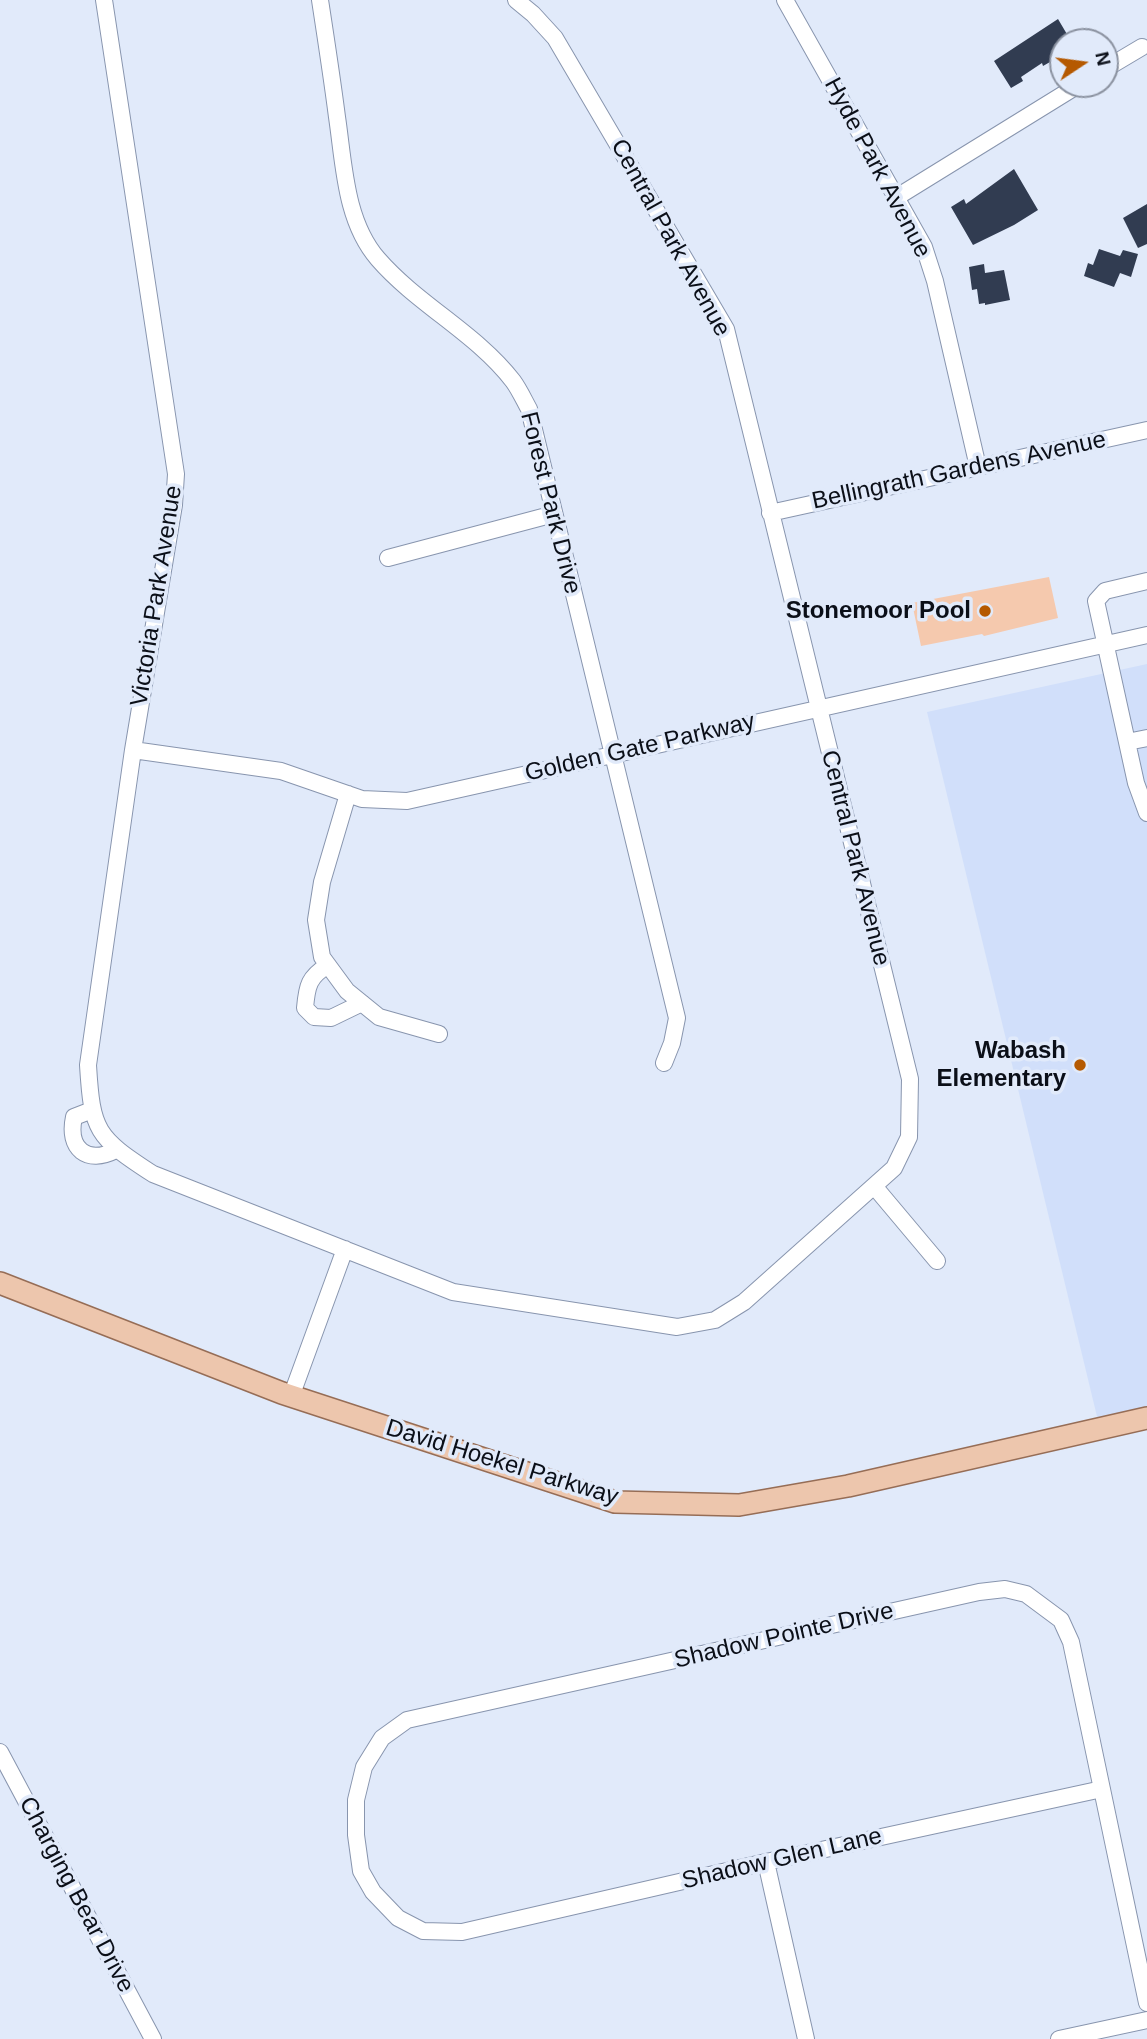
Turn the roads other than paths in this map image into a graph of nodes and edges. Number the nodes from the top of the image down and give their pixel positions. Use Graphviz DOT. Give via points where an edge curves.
graph roads {
  1 [pos="104,0"];
  2 [pos="320,0"];
  3 [pos="516,0"];
  4 [pos="785,0"];
  5 [pos="1142,47"];
  6 [pos="1119,61"];
  7 [pos="1057,98"];
  8 [pos="897,197"];
  9 [pos="1147,430"];
  10 [pos="978,467"];
  11 [pos="770,513"];
  12 [pos="554,514"];
  13 [pos="388,558"];
  14 [pos="1147,581"];
  15 [pos="1147,635"];
  16 [pos="1105,645"];
  17 [pos="817,709"];
  18 [pos="1147,738"];
  19 [pos="1127,743"];
  20 [pos="133,750"];
  21 [pos="613,755"];
  22 [pos="348,794"];
  23 [pos="1147,813"];
  24 [pos="328,965"];
  25 [pos="362,1003"];
  26 [pos="439,1034"];
  27 [pos="664,1063"];
  28 [pos="92,1110"];
  29 [pos="116,1150"];
  30 [pos="874,1186"];
  31 [pos="345,1249"];
  32 [pos="937,1261"];
  33 [pos="0,1283"];
  34 [pos="292,1394"];
  35 [pos="1147,1418"];
  36 [pos="0,1752"];
  37 [pos="1102,1789"];
  38 [pos="766,1862"];
  39 [pos="462,1932"];
  40 [pos="1147,2003"];
  41 [pos="1147,2020"];
  42 [pos="153,2039"];
  43 [pos="806,2039"];
  44 [pos="1059,2039"];
  1 -- 20 [label="street, Victoria Park Avenue" via="176,474"];
  2 -- 12 [label="street, Forest Park Drive" via="345,170 361,233 396,278 496,362 514,383 529,409"];
  3 -- 11 [label="street, Central Park Avenue" via="555,38 726,329"];
  4 -- 8 [label="street, Hyde Park Avenue"];
  5 -- 6 [label="street"];
  7 -- 8 [label="street"];
  8 -- 10 [label="street, Hyde Park Avenue" via="924,247 935,281"];
  9 -- 10 [label="street, Bellingrath Gardens Avenue"];
  10 -- 11 [label="street, Bellingrath Gardens Avenue"];
  11 -- 17 [label="street, Central Park Avenue"];
  12 -- 13 [label="street"];
  12 -- 21 [label="street, Forest Park Drive"];
  14 -- 16 [label="street" via="1099,596 1096,609"];
  15 -- 16 [label="street, Golden Gate Parkway"];
  16 -- 17 [label="street, Golden Gate Parkway"];
  16 -- 19 [label="street"];
  17 -- 21 [label="street, Golden Gate Parkway"];
  17 -- 30 [label="street, Central Park Avenue" via="910,1079 909,1137 894,1168"];
  18 -- 19 [label="street"];
  19 -- 23 [label="street"];
  20 -- 22 [label="street, Golden Gate Parkway" via="281,771"];
  20 -- 28 [label="street, Victoria Park Avenue" via="88,1065"];
  21 -- 22 [label="street, Golden Gate Parkway" via="407,801"];
  21 -- 27 [label="street, Forest Park Drive" via="677,1018"];
  22 -- 24 [label="street" via="322,882 316,920 322,957"];
  24 -- 25 [label="street"];
  24 -- 25 [label="street" via="313,975 306,992 306,1008 314,1017 331,1018"];
  25 -- 26 [label="street" via="379,1017"];
  28 -- 29 [label="street, Victoria Park Avenue" via="98,1128"];
  28 -- 29 [label="street" via="74,1117 71,1130 76,1145 88,1156 103,1157"];
  29 -- 31 [label="street, Victoria Park Avenue" via="153,1174"];
  30 -- 31 [label="street, Central Park Avenue" via="744,1302 715,1320 677,1327 453,1292"];
  30 -- 32 [label="street"];
  31 -- 34 [label="street"];
  33 -- 34 [label="main road, David Hoekel Parkway"];
  34 -- 35 [label="main road, David Hoekel Parkway" via="627,1503 739,1505 848,1486"];
  36 -- 42 [label="street, Charging Bear Drive"];
  37 -- 38 [label="street, Shadow Glen Lane"];
  37 -- 39 [label="street, Shadow Pointe Drive" via="1071,1642 1061,1620 1026,1594 1005,1588 979,1592 407,1720 382,1738 364,1766 356,1800 361,1871 373,1892 398,1918 424,1931"];
  37 -- 40 [label="street, Shadow Pointe Drive"];
  38 -- 39 [label="street, Shadow Glen Lane"];
  38 -- 43 [label="street"];
  41 -- 44 [label="street"];
}
